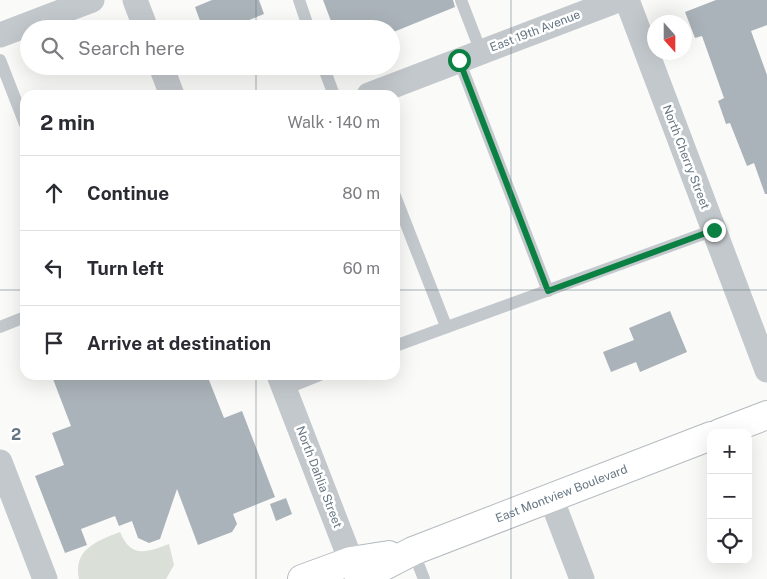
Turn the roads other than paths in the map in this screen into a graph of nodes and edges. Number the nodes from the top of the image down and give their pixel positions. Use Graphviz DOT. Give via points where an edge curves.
graph roads {
  1 [pos="92,0"];
  2 [pos="135,0"];
  3 [pos="299,0"];
  4 [pos="461,0"];
  5 [pos="618,0"];
  6 [pos="627,0"];
  7 [pos="39,20"];
  8 [pos="143,20"];
  9 [pos="306,20"];
  10 [pos="20,27"];
  11 [pos="0,35"];
  12 [pos="470,56"];
  13 [pos="0,60"];
  14 [pos="164,75"];
  15 [pos="327,75"];
  16 [pos="170,90"];
  17 [pos="332,90"];
  18 [pos="382,90"];
  19 [pos="20,111"];
  20 [pos="400,209"];
  21 [pos="714,230"];
  22 [pos="548,291"];
  23 [pos="20,319"];
  24 [pos="446,326"];
  25 [pos="0,327"];
  26 [pos="400,344"];
  27 [pos="767,370"];
  28 [pos="282,382"];
  29 [pos="767,415"];
  30 [pos="730,429"];
  31 [pos="707,438"];
  32 [pos="0,462"];
  33 [pos="552,498"];
  34 [pos="413,551"];
  35 [pos="356,573"];
  36 [pos="45,579"];
  37 [pos="302,579"];
  38 [pos="424,579"];
  39 [pos="582,579"];
  1 -- 7 [label="street"];
  2 -- 8 [label="street"];
  3 -- 9 [label="lane"];
  4 -- 12 [label="lane"];
  5 -- 12 [label="street, East 19th Avenue"];
  6 -- 21 [label="street, North Cherry Street"];
  10 -- 11 [label="street"];
  12 -- 18 [label="street, East 19th Avenue"];
  12 -- 22 [label="lane"];
  13 -- 19 [label="lane"];
  14 -- 16 [label="street"];
  15 -- 17 [label="lane"];
  20 -- 24 [label="lane"];
  21 -- 22 [label="lane"];
  21 -- 27 [label="street, North Cherry Street"];
  22 -- 24 [label="lane"];
  23 -- 25 [label="lane"];
  24 -- 26 [label="lane"];
  28 -- 35 [label="street, North Dahlia Street"];
  29 -- 30 [label="street"];
  31 -- 33 [label="street, East Montview Boulevard"];
  32 -- 36 [label="street"];
  33 -- 34 [label="street, East Montview Boulevard"];
  33 -- 39 [label="street"];
  34 -- 35 [label="street, East Montview Boulevard"];
  34 -- 38 [label="lane"];
  35 -- 37 [label="street, East Montview Boulevard"];
}
